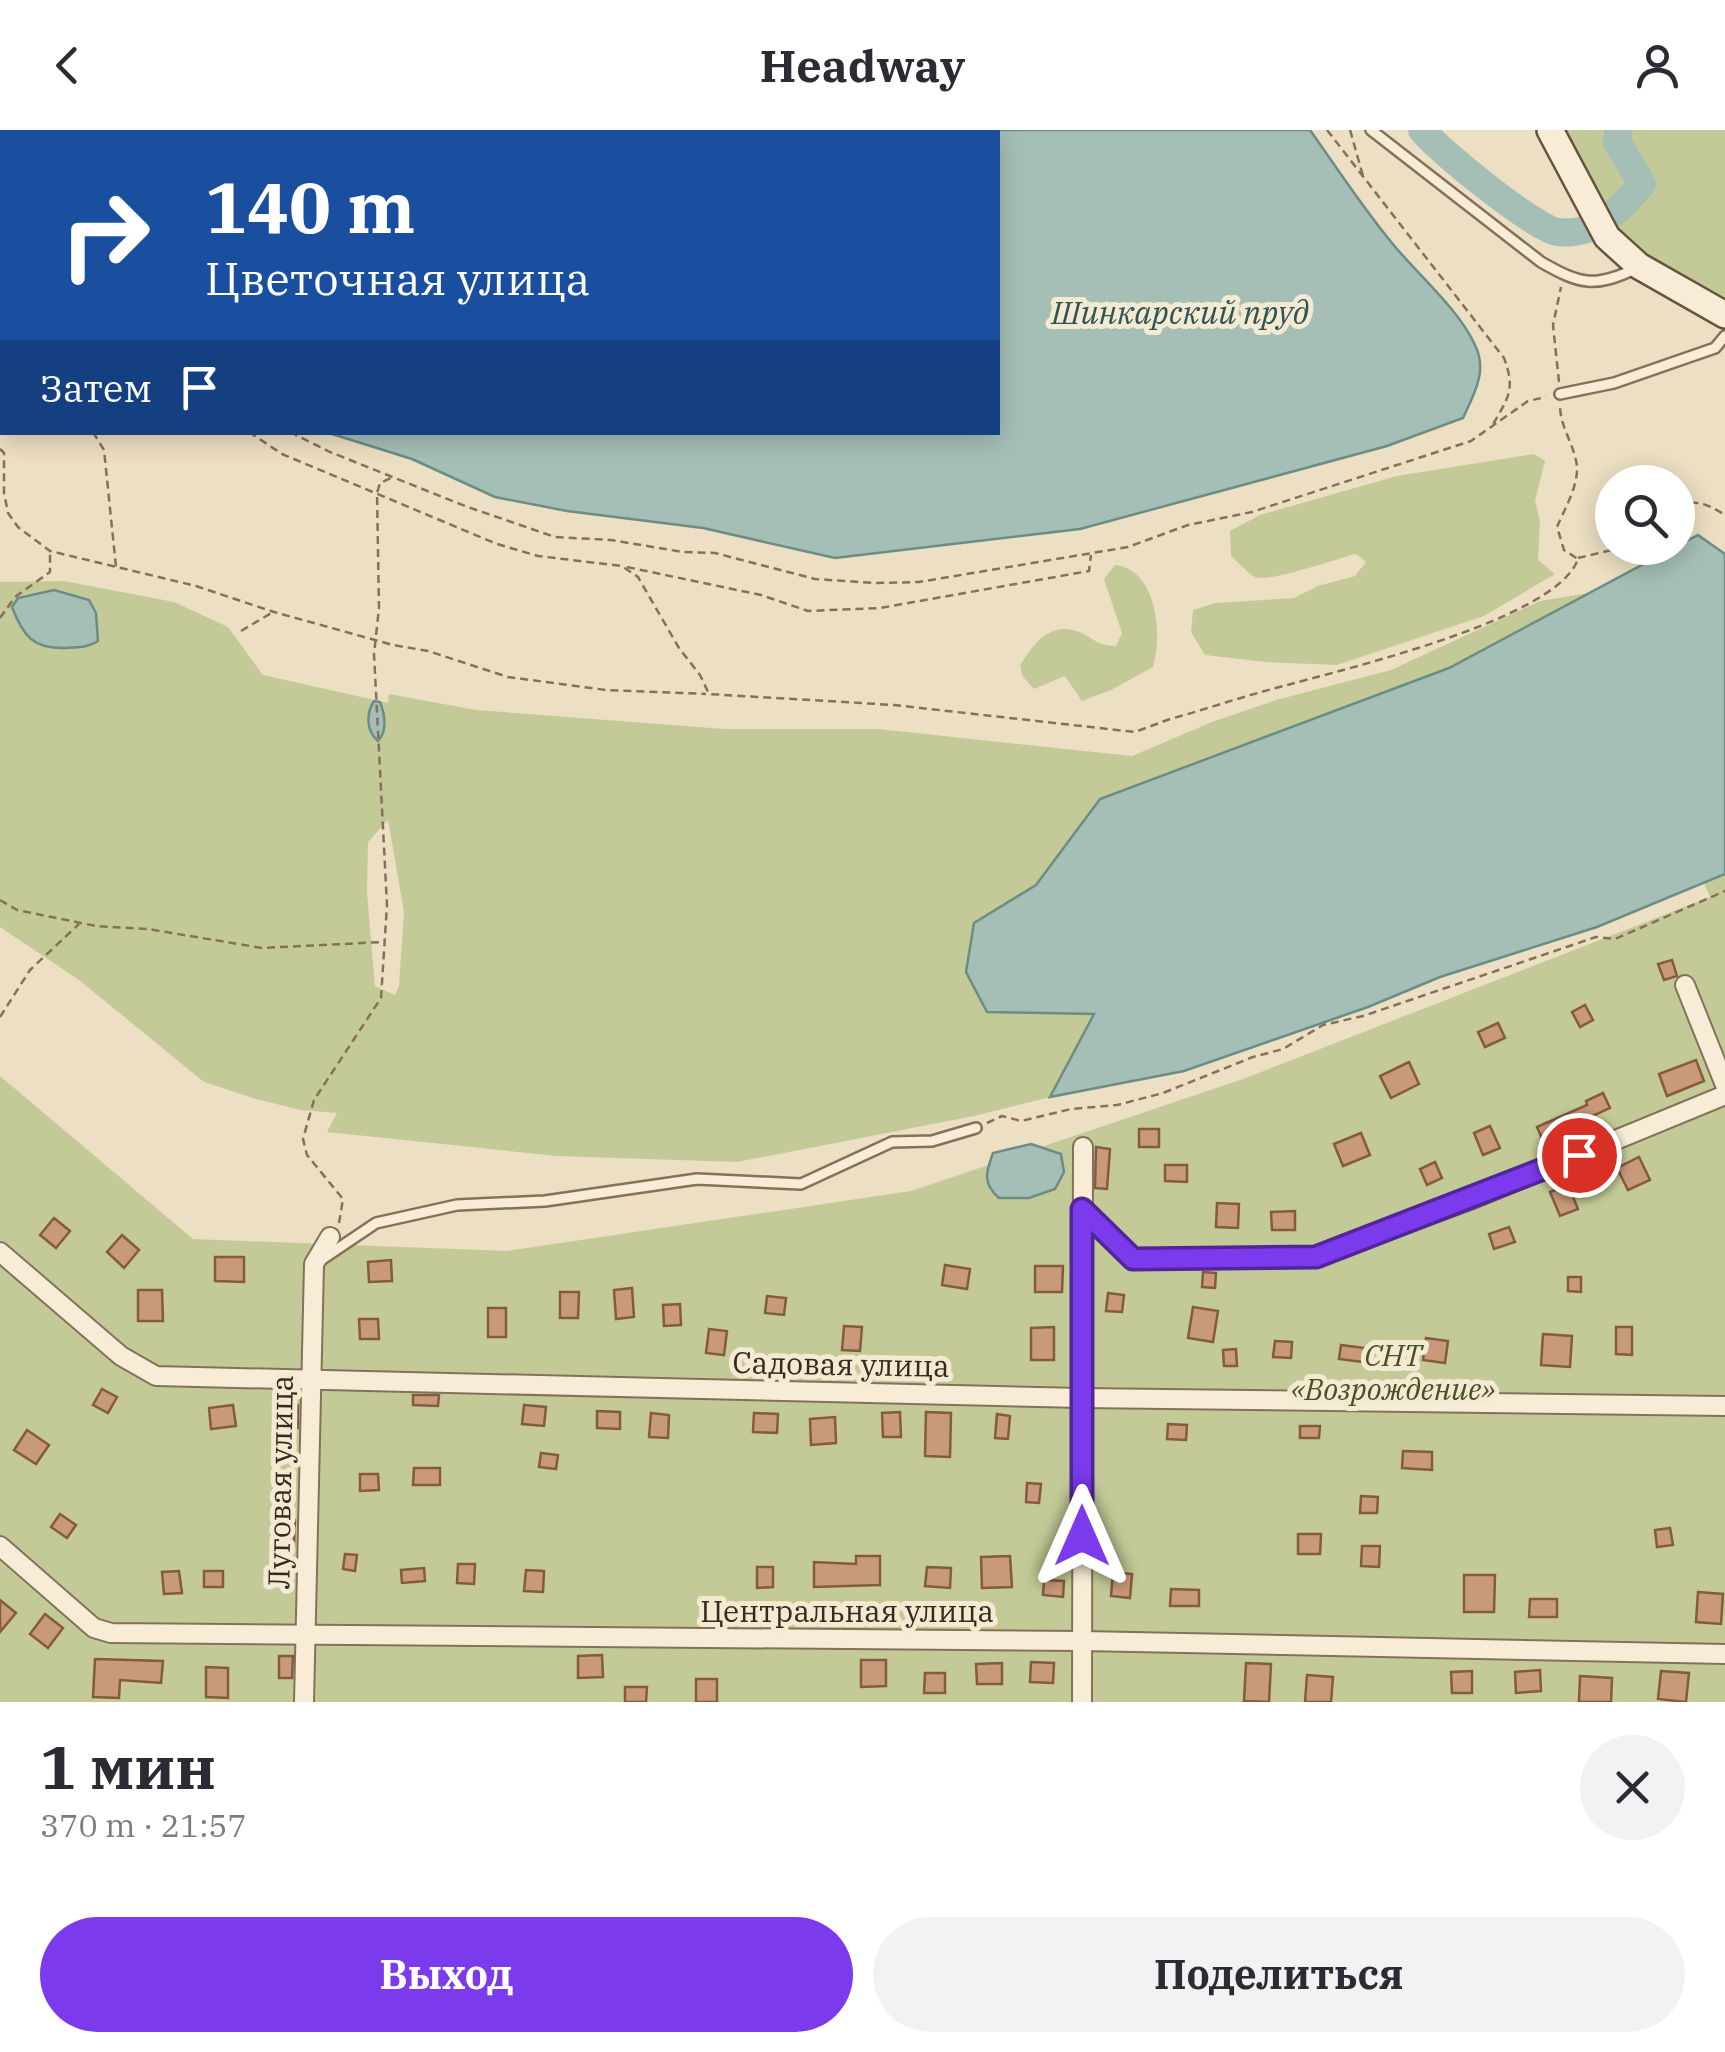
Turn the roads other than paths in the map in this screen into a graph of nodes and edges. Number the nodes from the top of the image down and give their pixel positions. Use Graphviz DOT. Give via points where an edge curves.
graph roads {
  1 [pos="1371,130"];
  2 [pos="1550,130"];
  3 [pos="1640,266"];
  4 [pos="1725,315"];
  5 [pos="1725,336"];
  6 [pos="1560,394"];
  7 [pos="1685,986"];
  8 [pos="1725,1085"];
  9 [pos="1725,1095"];
  10 [pos="976,1128"];
  11 [pos="1083,1147"];
  12 [pos="1082,1214"];
  13 [pos="330,1237"];
  14 [pos="0,1252"];
  15 [pos="314,1264"];
  16 [pos="310,1379"];
  17 [pos="1082,1398"];
  18 [pos="1725,1406"];
  19 [pos="0,1546"];
  20 [pos="306,1636"];
  21 [pos="1082,1640"];
  22 [pos="1725,1654"];
  23 [pos="304,1702"];
  24 [pos="1082,1702"];
  1 -- 3 [label="lane" via="1565,276 1608,282"];
  2 -- 3 [label="street" via="1608,237"];
  3 -- 4 [label="street"];
  5 -- 6 [label="lane" via="1715,348"];
  7 -- 8 [label="street"];
  9 -- 12 [label="street" via="1316,1257 1133,1259"];
  10 -- 15 [label="lane" via="932,1141 892,1142 801,1184 696,1179 545,1201 456,1205 376,1223"];
  11 -- 12 [label="street"];
  12 -- 17 [label="street"];
  13 -- 15 [label="street"];
  14 -- 16 [label="street, Садовая улица" via="122,1356 156,1376"];
  15 -- 16 [label="street, Луговая улица"];
  16 -- 17 [label="street, Садовая улица"];
  16 -- 20 [label="street, Луговая улица"];
  17 -- 18 [label="street, Садовая улица"];
  17 -- 21 [label="street"];
  19 -- 20 [label="street, Центральная улица" via="94,1628"];
  20 -- 21 [label="street, Центральная улица"];
  20 -- 23 [label="street, Луговая улица"];
  21 -- 22 [label="street, Центральная улица"];
  21 -- 24 [label="street"];
}
